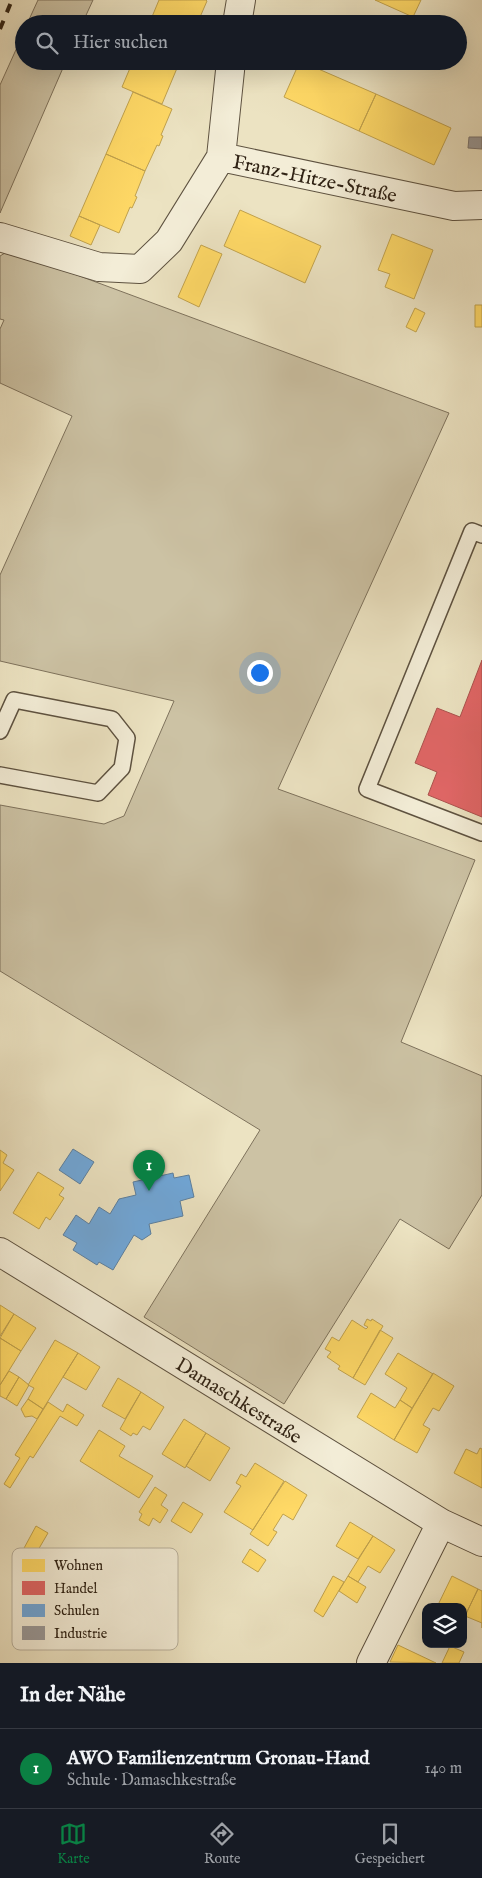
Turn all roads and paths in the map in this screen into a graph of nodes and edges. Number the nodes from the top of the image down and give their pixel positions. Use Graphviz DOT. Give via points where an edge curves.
graph roads {
  1 [pos="241,0"];
  2 [pos="238,15"];
  3 [pos="230,70"];
  4 [pos="220,157"];
  5 [pos="482,205"];
  6 [pos="0,237"];
  7 [pos="482,535"];
  8 [pos="0,731"];
  9 [pos="0,775"];
  10 [pos="482,833"];
  11 [pos="0,1252"];
  12 [pos="441,1523"];
  13 [pos="482,1542"];
  14 [pos="371,1663"];
  1 -- 2 [label="street"];
  3 -- 4 [label="street"];
  4 -- 5 [label="street, Franz-Hitze-Straße" via="454,206"];
  4 -- 6 [label="street, Franz-Hitze-Straße" via="169,241 140,269 99,267"];
  7 -- 10 [label="lane" via="472,531 367,789"];
  8 -- 9 [label="lane" via="14,700 112,720 127,738 122,768 98,793"];
  11 -- 12 [label="street, Damaschkestraße"];
  12 -- 13 [label="street, Damaschkestraße"];
  12 -- 14 [label="street"];
}
